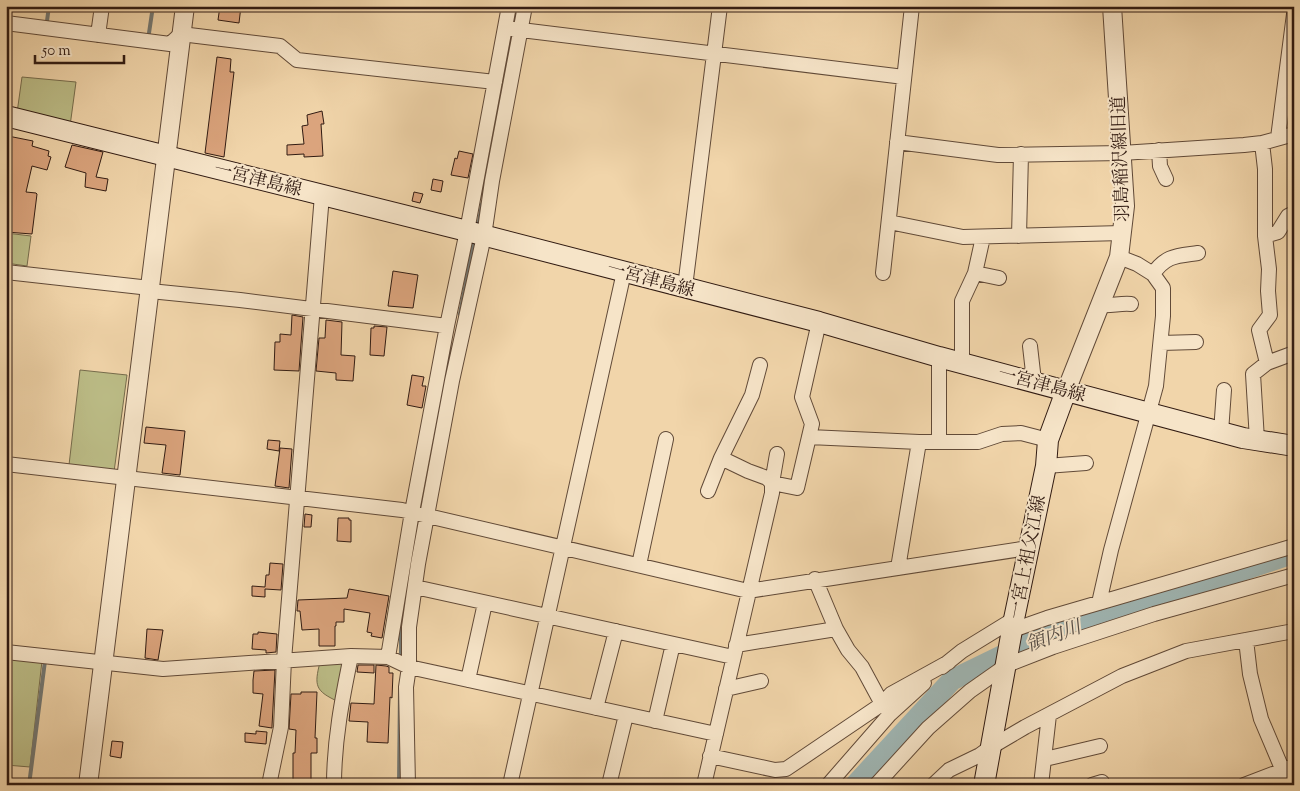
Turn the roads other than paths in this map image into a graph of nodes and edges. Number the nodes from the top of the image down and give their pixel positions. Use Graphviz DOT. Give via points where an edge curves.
graph roads {
  1 [pos="102,6"];
  2 [pos="185,6"];
  3 [pos="509,6"];
  4 [pos="525,6"];
  5 [pos="720,6"];
  6 [pos="912,6"];
  7 [pos="1112,6"];
  8 [pos="1294,14"];
  9 [pos="6,23"];
  10 [pos="505,28"];
  11 [pos="521,30"];
  12 [pos="181,34"];
  13 [pos="98,35"];
  14 [pos="714,55"];
  15 [pos="904,78"];
  16 [pos="495,82"];
  17 [pos="6,116"];
  18 [pos="1294,134"];
  19 [pos="1278,138"];
  20 [pos="897,142"];
  21 [pos="1262,143"];
  22 [pos="1159,150"];
  23 [pos="1122,153"];
  24 [pos="1021,154"];
  25 [pos="166,156"];
  26 [pos="1166,179"];
  27 [pos="322,195"];
  28 [pos="1294,214"];
  29 [pos="889,222"];
  30 [pos="1122,233"];
  31 [pos="476,234"];
  32 [pos="1019,236"];
  33 [pos="1265,236"];
  34 [pos="983,237"];
  35 [pos="1198,253"];
  36 [pos="1119,257"];
  37 [pos="6,272"];
  38 [pos="624,272"];
  39 [pos="883,272"];
  40 [pos="975,274"];
  41 [pos="1153,274"];
  42 [pos="999,278"];
  43 [pos="685,287"];
  44 [pos="150,290"];
  45 [pos="1124,300"];
  46 [pos="1101,305"];
  47 [pos="312,309"];
  48 [pos="819,322"];
  49 [pos="447,326"];
  50 [pos="1196,342"];
  51 [pos="1161,343"];
  52 [pos="1030,346"];
  53 [pos="1294,353"];
  54 [pos="939,357"];
  55 [pos="962,362"];
  56 [pos="1267,363"];
  57 [pos="760,365"];
  58 [pos="1034,381"];
  59 [pos="1224,390"];
  60 [pos="1066,391"];
  61 [pos="1150,413"];
  62 [pos="1221,432"];
  63 [pos="809,437"];
  64 [pos="666,439"];
  65 [pos="1048,440"];
  66 [pos="1257,440"];
  67 [pos="920,442"];
  68 [pos="939,442"];
  69 [pos="1294,446"];
  70 [pos="777,454"];
  71 [pos="722,458"];
  72 [pos="1086,462"];
  73 [pos="6,464"];
  74 [pos="1046,466"];
  75 [pos="126,478"];
  76 [pos="772,483"];
  77 [pos="708,491"];
  78 [pos="298,497"];
  79 [pos="412,512"];
  80 [pos="427,516"];
  81 [pos="1294,546"];
  82 [pos="563,548"];
  83 [pos="1028,548"];
  84 [pos="639,565"];
  85 [pos="898,568"];
  86 [pos="1294,575"];
  87 [pos="815,579"];
  88 [pos="415,587"];
  89 [pos="748,591"];
  90 [pos="485,603"];
  91 [pos="1099,603"];
  92 [pos="547,616"];
  93 [pos="836,628"];
  94 [pos="1013,628"];
  95 [pos="616,631"];
  96 [pos="1294,631"];
  97 [pos="1246,640"];
  98 [pos="673,644"];
  99 [pos="734,651"];
  100 [pos="6,652"];
  101 [pos="351,656"];
  102 [pos="388,657"];
  103 [pos="284,660"];
  104 [pos="948,662"];
  105 [pos="103,663"];
  106 [pos="1007,663"];
  107 [pos="409,667"];
  108 [pos="468,680"];
  109 [pos="761,681"];
  110 [pos="726,689"];
  111 [pos="530,694"];
  112 [pos="882,704"];
  113 [pos="596,708"];
  114 [pos="626,715"];
  115 [pos="1049,716"];
  116 [pos="655,721"];
  117 [pos="716,734"];
  118 [pos="1100,746"];
  119 [pos="991,747"];
  120 [pos="710,756"];
  121 [pos="1045,759"];
  122 [pos="1288,768"];
  123 [pos="88,785"];
  124 [pos="269,785"];
  125 [pos="334,785"];
  126 [pos="408,785"];
  127 [pos="510,785"];
  128 [pos="609,785"];
  129 [pos="704,785"];
  130 [pos="828,785"];
  131 [pos="876,785"];
  132 [pos="933,785"];
  133 [pos="984,785"];
  134 [pos="1041,785"];
  135 [pos="1244,785"];
  136 [pos="1289,785"];
  1 -- 13 [label="street"];
  2 -- 12 [label="street"];
  3 -- 10 [label="street"];
  4 -- 11 [label="street"];
  5 -- 14 [label="street"];
  6 -- 15 [label="street"];
  7 -- 23 [label="street, 羽島稲沢線旧道"];
  8 -- 19 [label="street"];
  9 -- 13 [label="street"];
  10 -- 11 [label="street"];
  10 -- 16 [label="street"];
  11 -- 14 [label="street"];
  11 -- 31 [label="street" via="492,181"];
  12 -- 13 [label="street" via="170,44"];
  12 -- 16 [label="street" via="280,46 298,60"];
  12 -- 25 [label="street"];
  14 -- 15 [label="street"];
  14 -- 43 [label="street"];
  15 -- 20 [label="street"];
  16 -- 31 [label="street"];
  17 -- 25 [label="main road, 一宮津島線"];
  18 -- 19 [label="street"];
  19 -- 21 [label="street"];
  20 -- 24 [label="street" via="998,155"];
  20 -- 29 [label="street"];
  21 -- 22 [label="street"];
  21 -- 33 [label="street"];
  22 -- 23 [label="street"];
  22 -- 26 [label="street" via="1160,166"];
  23 -- 24 [label="street"];
  23 -- 30 [label="street, 羽島稲沢線旧道" via="1125,206"];
  24 -- 32 [label="street"];
  25 -- 27 [label="main road, 一宮津島線"];
  25 -- 44 [label="street"];
  27 -- 31 [label="main road, 一宮津島線"];
  27 -- 47 [label="street"];
  28 -- 33 [label="street" via="1288,216 1278,232"];
  29 -- 34 [label="street" via="963,237"];
  29 -- 39 [label="street"];
  30 -- 32 [label="street"];
  30 -- 36 [label="street, 羽島稲沢線旧道"];
  31 -- 38 [label="main road, 一宮津島線"];
  31 -- 49 [label="street"];
  31 -- 80 [label="street"];
  32 -- 34 [label="street"];
  33 -- 56 [label="street" via="1270,269 1270,315 1259,330"];
  34 -- 40 [label="street"];
  35 -- 41 [label="street" via="1172,257 1160,264"];
  36 -- 41 [label="street"];
  36 -- 46 [label="street, 羽島稲沢線旧道"];
  37 -- 44 [label="street"];
  38 -- 43 [label="main road, 一宮津島線"];
  38 -- 82 [label="street"];
  40 -- 42 [label="street"];
  40 -- 55 [label="street" via="962,301"];
  41 -- 51 [label="street" via="1163,288"];
  43 -- 48 [label="main road, 一宮津島線"];
  44 -- 47 [label="street"];
  44 -- 75 [label="street"];
  45 -- 46 [label="street" via="1111,306"];
  46 -- 60 [label="street, 羽島稲沢線旧道"];
  47 -- 49 [label="street"];
  47 -- 78 [label="street"];
  48 -- 54 [label="main road, 一宮津島線"];
  48 -- 63 [label="street" via="802,397 812,424"];
  49 -- 79 [label="street"];
  50 -- 51 [label="street"];
  51 -- 61 [label="street"];
  52 -- 58 [label="street"];
  53 -- 56 [label="street"];
  54 -- 55 [label="main road, 一宮津島線"];
  54 -- 68 [label="street"];
  55 -- 58 [label="main road, 一宮津島線"];
  56 -- 66 [label="street" via="1252,374"];
  57 -- 71 [label="street" via="752,394"];
  58 -- 60 [label="main road, 一宮津島線"];
  59 -- 62 [label="street"];
  60 -- 61 [label="main road, 一宮津島線"];
  60 -- 65 [label="main road, 一宮上祖父江線"];
  61 -- 62 [label="main road, 一宮津島線"];
  61 -- 91 [label="street"];
  62 -- 66 [label="main road, 一宮津島線"];
  63 -- 67 [label="street"];
  63 -- 76 [label="street" via="796,488"];
  64 -- 84 [label="street"];
  65 -- 68 [label="street" via="1022,433 1002,434 978,442"];
  65 -- 74 [label="main road, 一宮上祖父江線"];
  66 -- 69 [label="main road, 一宮津島線"];
  67 -- 68 [label="street"];
  67 -- 85 [label="street"];
  70 -- 76 [label="street"];
  71 -- 76 [label="street"];
  71 -- 77 [label="street"];
  72 -- 74 [label="street"];
  73 -- 75 [label="street"];
  74 -- 83 [label="main road, 一宮上祖父江線"];
  75 -- 78 [label="street"];
  75 -- 105 [label="street"];
  76 -- 89 [label="street"];
  78 -- 79 [label="street"];
  78 -- 103 [label="street"];
  79 -- 80 [label="street"];
  79 -- 102 [label="street"];
  80 -- 82 [label="street"];
  80 -- 88 [label="street"];
  81 -- 91 [label="street"];
  82 -- 84 [label="street"];
  82 -- 92 [label="street"];
  83 -- 85 [label="street"];
  83 -- 94 [label="main road, 一宮上祖父江線"];
  84 -- 89 [label="street"];
  85 -- 87 [label="street"];
  86 -- 106 [label="street" via="1154,614"];
  87 -- 89 [label="street"];
  87 -- 93 [label="street"];
  88 -- 90 [label="street"];
  88 -- 107 [label="street" via="409,627"];
  89 -- 99 [label="street"];
  90 -- 92 [label="street"];
  90 -- 108 [label="street"];
  91 -- 94 [label="street"];
  92 -- 95 [label="street"];
  92 -- 111 [label="street"];
  93 -- 99 [label="street"];
  93 -- 112 [label="street"];
  94 -- 104 [label="street" via="975,642"];
  94 -- 106 [label="main road, 一宮上祖父江線"];
  95 -- 98 [label="street"];
  95 -- 113 [label="street"];
  96 -- 97 [label="street"];
  97 -- 115 [label="street" via="1186,652 1122,676"];
  97 -- 122 [label="street" via="1261,719"];
  98 -- 99 [label="street"];
  98 -- 116 [label="street"];
  99 -- 110 [label="street"];
  100 -- 105 [label="street"];
  101 -- 102 [label="street"];
  101 -- 103 [label="street"];
  101 -- 125 [label="street" via="339,712"];
  102 -- 107 [label="street"];
  103 -- 105 [label="street" via="164,669"];
  103 -- 124 [label="street" via="281,727"];
  104 -- 112 [label="street" via="891,694"];
  104 -- 130 [label="street" via="890,714"];
  105 -- 123 [label="street"];
  106 -- 119 [label="main road, 一宮上祖父江線"];
  106 -- 131 [label="street" via="928,728"];
  107 -- 108 [label="street"];
  107 -- 126 [label="street" via="406,687"];
  108 -- 111 [label="street"];
  109 -- 110 [label="street"];
  110 -- 117 [label="street"];
  111 -- 113 [label="street"];
  111 -- 127 [label="street"];
  112 -- 120 [label="street" via="786,769 776,770"];
  113 -- 114 [label="street"];
  114 -- 116 [label="street"];
  114 -- 128 [label="street"];
  115 -- 119 [label="street"];
  115 -- 121 [label="street"];
  116 -- 117 [label="street"];
  117 -- 120 [label="street"];
  118 -- 121 [label="street"];
  119 -- 132 [label="street" via="949,770"];
  119 -- 133 [label="main road, 一宮上祖父江線"];
  120 -- 129 [label="street"];
  121 -- 134 [label="street"];
  122 -- 135 [label="street"];
  122 -- 136 [label="street"];
}
